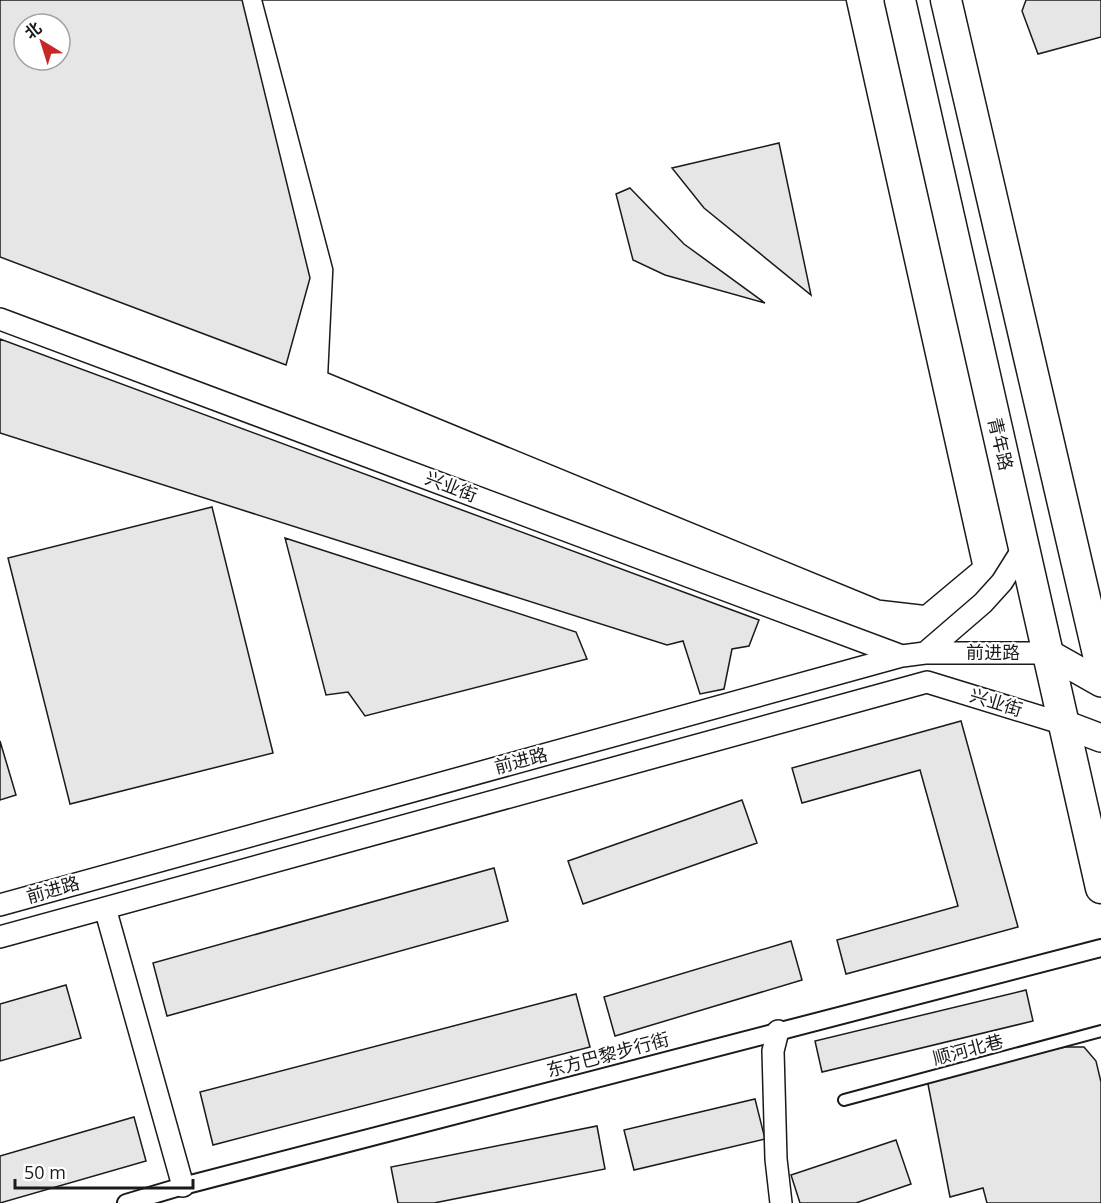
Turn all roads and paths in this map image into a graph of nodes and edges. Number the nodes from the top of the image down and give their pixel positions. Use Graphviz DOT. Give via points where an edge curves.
graph roads {
  1 [pos="900,0"];
  2 [pos="946,0"];
  3 [pos="0,319"];
  4 [pos="1023,547"];
  5 [pos="925,653"];
  6 [pos="1048,653"];
  7 [pos="902,656"];
  8 [pos="1101,667"];
  9 [pos="927,682"];
  10 [pos="1101,683"];
  11 [pos="1064,724"];
  12 [pos="1101,738"];
  13 [pos="1101,888"];
  14 [pos="0,905"];
  15 [pos="105,908"];
  16 [pos="0,937"];
  17 [pos="1101,948"];
  18 [pos="778,1031"];
  19 [pos="1101,1031"];
  20 [pos="844,1100"];
  21 [pos="183,1186"];
  22 [pos="126,1203"];
  23 [pos="781,1203"];
  1 -- 4 [label="main road, 青年路"];
  2 -- 8 [label="main road"];
  3 -- 7 [label="street, 兴业街"];
  4 -- 5 [label="street" via="1002,582 983,603"];
  4 -- 6 [label="main road, 青年路"];
  5 -- 6 [label="street, 前进路"];
  5 -- 7 [label="street, 前进路"];
  6 -- 10 [label="street"];
  6 -- 11 [label="main road, 青年路"];
  7 -- 14 [label="street, 前进路"];
  9 -- 11 [label="street, 兴业街"];
  9 -- 15 [label="street, 前进路"];
  11 -- 12 [label="street"];
  11 -- 13 [label="main road, 青年路"];
  15 -- 16 [label="street, 前进路"];
  15 -- 21 [label="street"];
  17 -- 18 [label="street, 东方巴黎步行街"];
  18 -- 21 [label="street, 东方巴黎步行街"];
  18 -- 23 [label="street" via="773,1052"];
  19 -- 20 [label="lane, 顺河北巷"];
  21 -- 22 [label="street, 东方巴黎步行街"];
}
